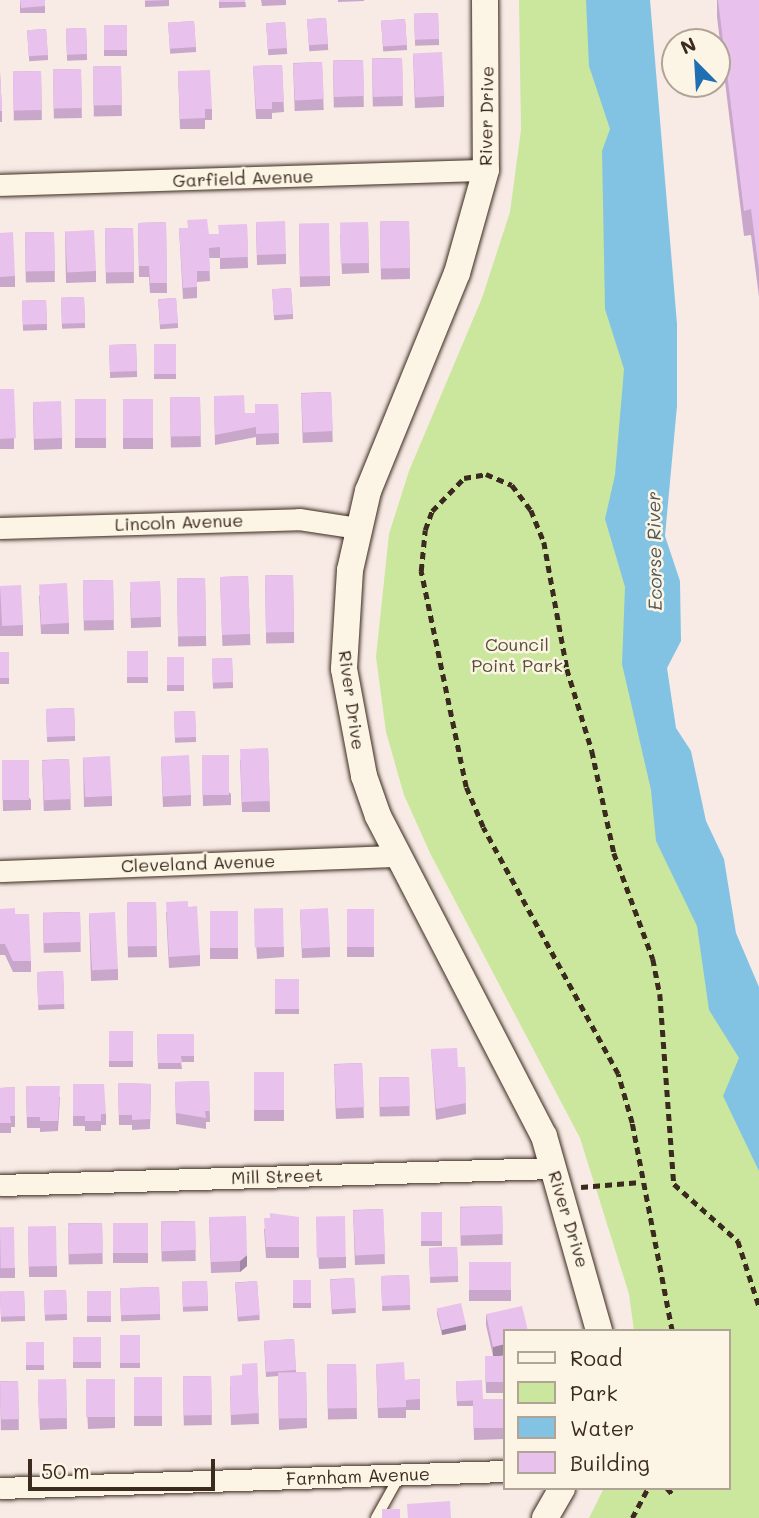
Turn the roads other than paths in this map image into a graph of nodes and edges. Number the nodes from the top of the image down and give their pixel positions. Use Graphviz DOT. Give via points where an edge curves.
graph roads {
  1 [pos="485,0"];
  2 [pos="485,170"];
  3 [pos="0,186"];
  4 [pos="0,528"];
  5 [pos="358,528"];
  6 [pos="396,856"];
  7 [pos="0,871"];
  8 [pos="557,1178"];
  9 [pos="0,1185"];
  10 [pos="598,1329"];
  11 [pos="504,1471"];
  12 [pos="400,1474"];
  13 [pos="0,1488"];
  14 [pos="561,1490"];
  15 [pos="376,1518"];
  16 [pos="545,1518"];
  1 -- 2 [label="street, River Drive"];
  2 -- 3 [label="street, Garfield Avenue"];
  2 -- 5 [label="street, River Drive" via="457,273 383,447"];
  4 -- 5 [label="street, Lincoln Avenue" via="299,519"];
  5 -- 6 [label="street, River Drive" via="344,623 344,669 365,776"];
  6 -- 7 [label="street, Cleveland Avenue"];
  6 -- 8 [label="street, River Drive" via="533,1112"];
  8 -- 9 [label="street, Mill Street"];
  8 -- 10 [label="street, River Drive"];
  11 -- 12 [label="street, Farnham Avenue"];
  12 -- 13 [label="street, Farnham Avenue"];
  12 -- 15 [label="lane"];
  14 -- 16 [label="street"];
}
